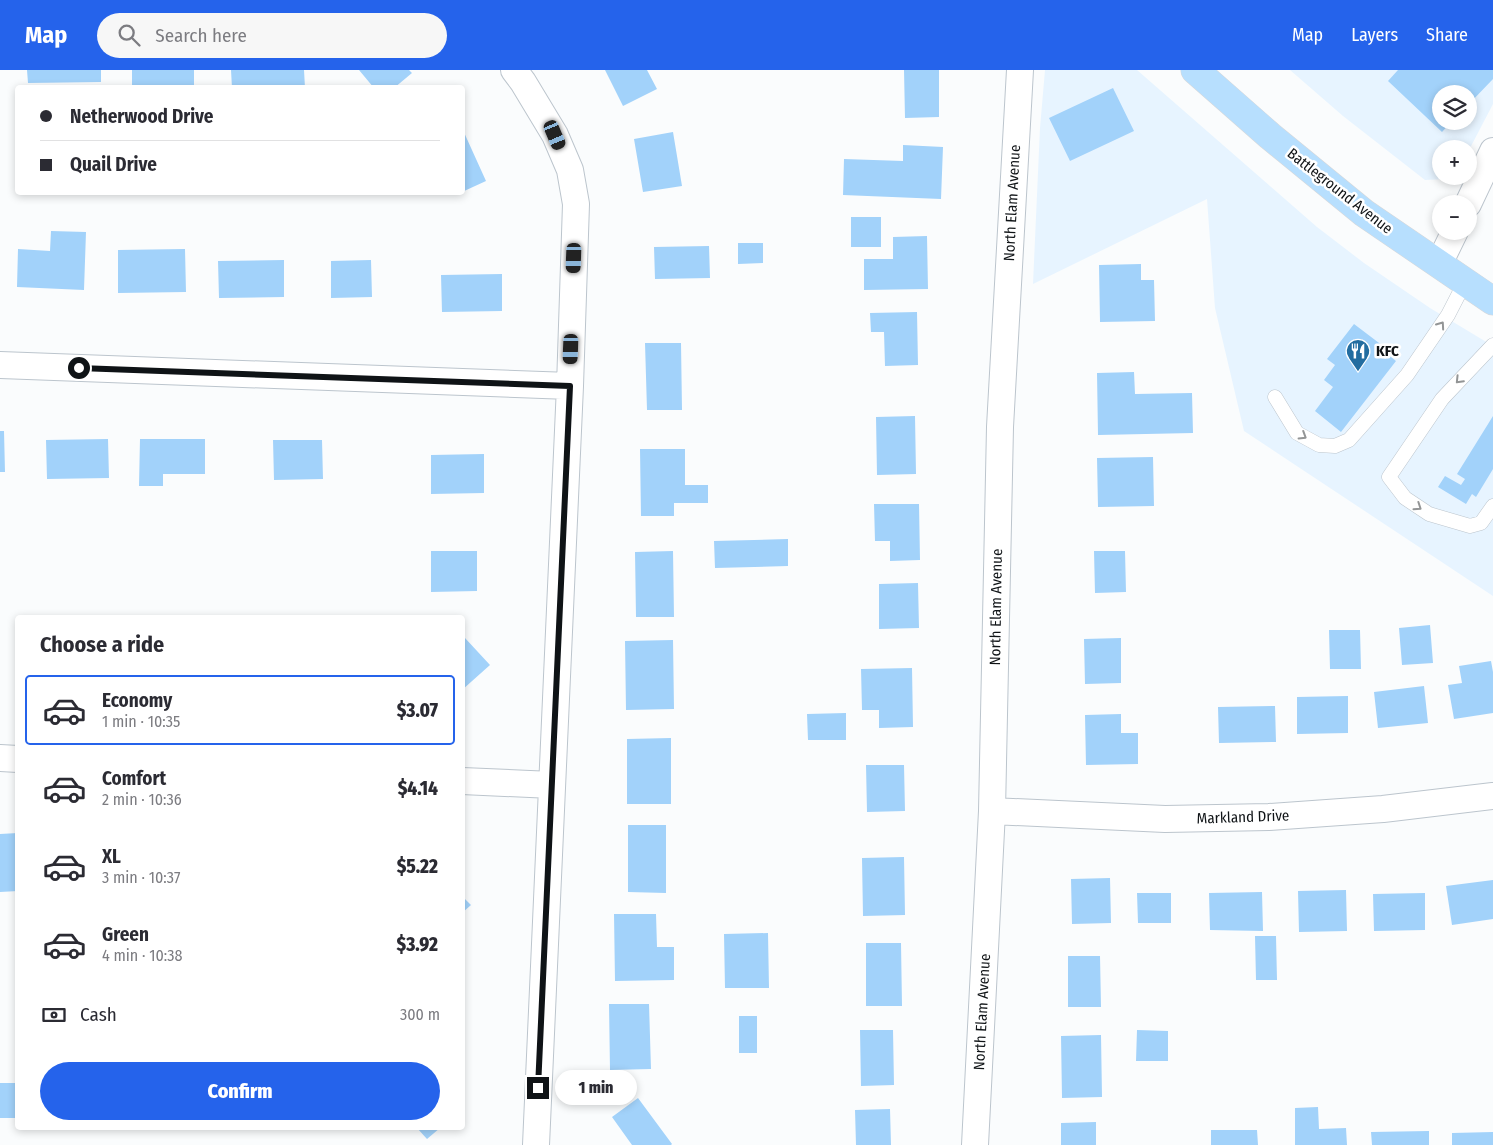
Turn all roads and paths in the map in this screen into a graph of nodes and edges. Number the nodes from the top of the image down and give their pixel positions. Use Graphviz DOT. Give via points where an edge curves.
graph roads {
  1 [pos="514,70"];
  2 [pos="1020,70"];
  3 [pos="1194,70"];
  4 [pos="1493,151"];
  5 [pos="1472,195"];
  6 [pos="1451,240"];
  7 [pos="1439,264"];
  8 [pos="1465,282"];
  9 [pos="1493,301"];
  10 [pos="1493,345"];
  11 [pos="0,365"];
  12 [pos="570,386"];
  13 [pos="1275,397"];
  14 [pos="1493,506"];
  15 [pos="0,758"];
  16 [pos="15,759"];
  17 [pos="465,781"];
  18 [pos="552,785"];
  19 [pos="1493,796"];
  20 [pos="992,811"];
  21 [pos="536,1145"];
  22 [pos="975,1145"];
  1 -- 12 [label="street" via="555,135 570,170 576,204"];
  2 -- 20 [label="street, North Elam Avenue" via="1000,427"];
  3 -- 7 [label="main road, Battleground Avenue" via="1364,213"];
  4 -- 5 [label="street"];
  6 -- 7 [label="street"];
  7 -- 8 [label="main road, Battleground Avenue"];
  8 -- 9 [label="main road, Battleground Avenue"];
  13 -- 8 [label="lane, one-way" via="1297,433 1319,445 1335,446 1349,440 1407,375 1448,315"];
  10 -- 14 [label="lane, one-way" via="1442,398 1389,477 1405,498 1429,514 1470,526 1480,523"];
  11 -- 12 [label="street"];
  12 -- 18 [label="street"];
  15 -- 16 [label="street"];
  17 -- 18 [label="street"];
  18 -- 21 [label="street"];
  19 -- 20 [label="street, Markland Drive" via="1383,809 1269,817 1165,819"];
  20 -- 22 [label="street, North Elam Avenue"];
}
